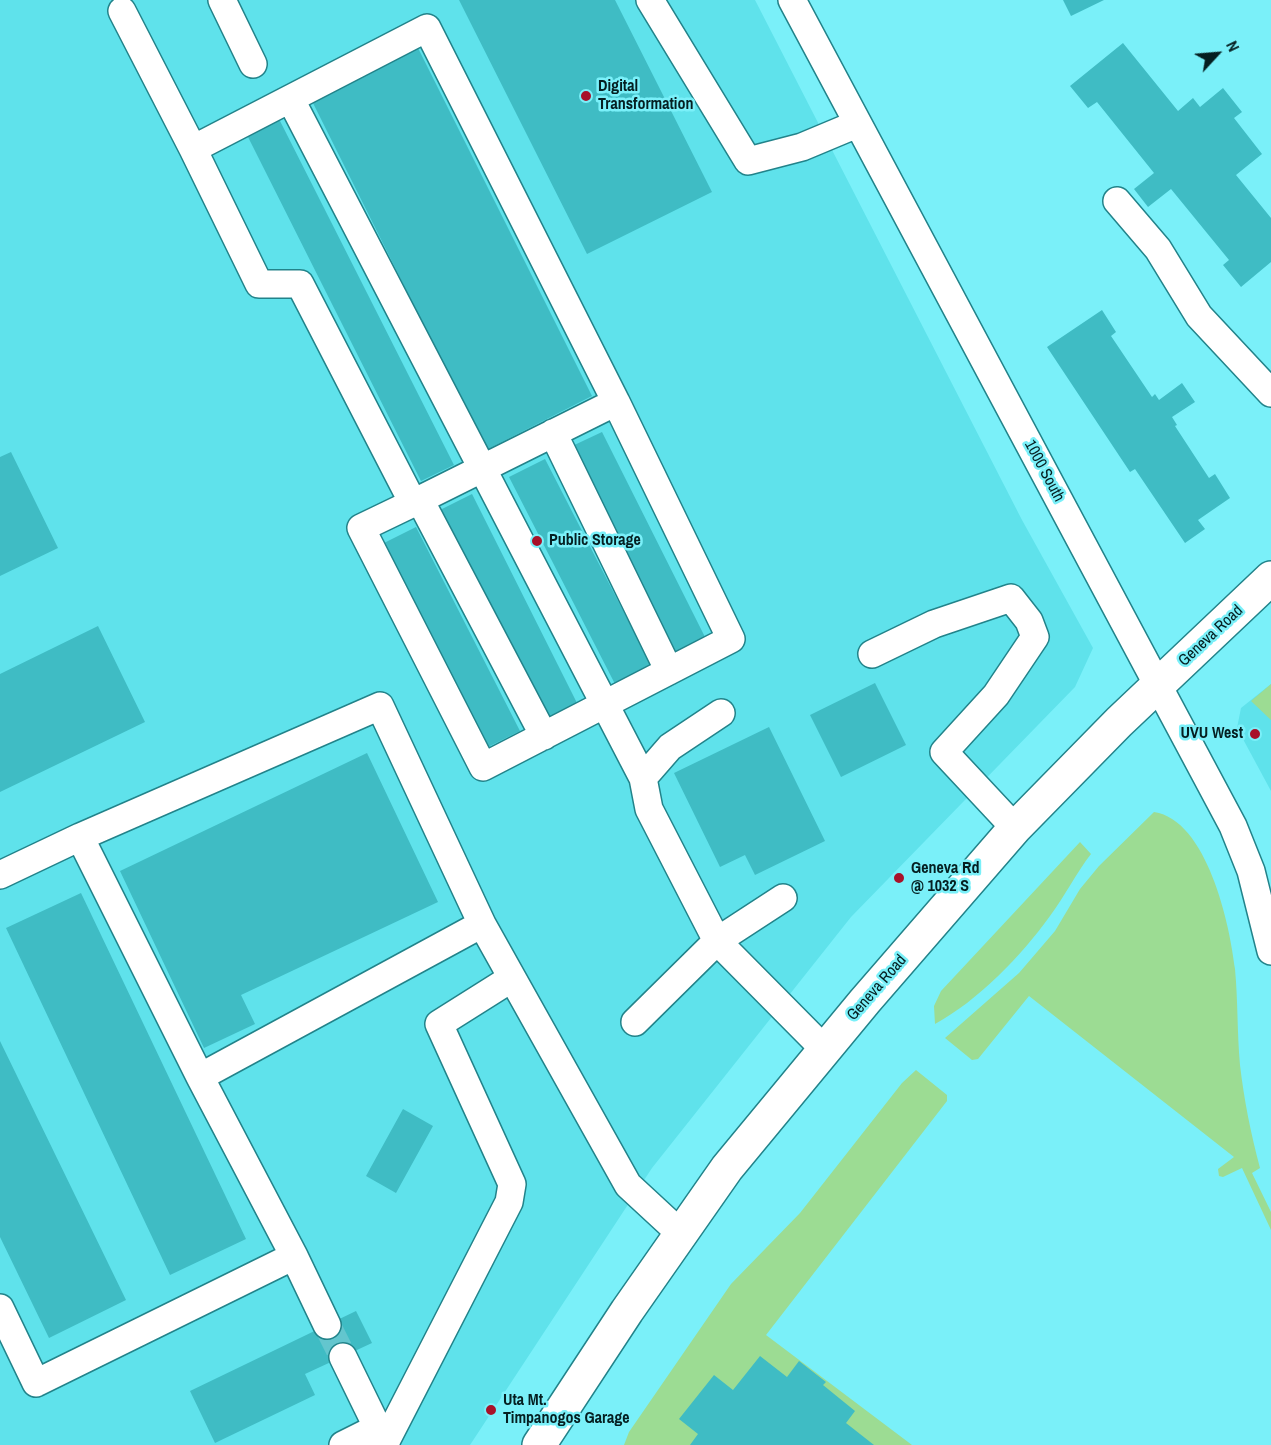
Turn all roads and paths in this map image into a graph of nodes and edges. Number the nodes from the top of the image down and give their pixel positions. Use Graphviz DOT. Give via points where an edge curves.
graph roads {
  1 [pos="222,0"];
  2 [pos="650,0"];
  3 [pos="799,2"];
  4 [pos="122,11"];
  5 [pos="253,64"];
  6 [pos="291,100"];
  7 [pos="857,123"];
  8 [pos="193,149"];
  9 [pos="1118,201"];
  10 [pos="1271,393"];
  11 [pos="616,402"];
  12 [pos="553,433"];
  13 [pos="482,469"];
  14 [pos="417,501"];
  15 [pos="1271,578"];
  16 [pos="872,654"];
  17 [pos="669,671"];
  18 [pos="1158,686"];
  19 [pos="605,704"];
  20 [pos="721,713"];
  21 [pos="544,736"];
  22 [pos="643,778"];
  23 [pos="1015,828"];
  24 [pos="80,837"];
  25 [pos="0,875"];
  26 [pos="783,898"];
  27 [pos="482,924"];
  28 [pos="717,941"];
  29 [pos="1271,951"];
  30 [pos="512,978"];
  31 [pos="635,1022"];
  32 [pos="825,1050"];
  33 [pos="200,1077"];
  34 [pos="681,1234"];
  35 [pos="294,1256"];
  36 [pos="0,1308"];
  37 [pos="327,1325"];
  38 [pos="343,1357"];
  39 [pos="382,1439"];
  40 [pos="343,1445"];
  41 [pos="539,1445"];
  1 -- 5 [label="street"];
  2 -- 7 [label="street" via="748,161 802,147"];
  3 -- 7 [label="street, 1000 South"];
  4 -- 8 [label="street"];
  6 -- 8 [label="street"];
  6 -- 11 [label="street" via="427,28"];
  6 -- 13 [label="street"];
  7 -- 18 [label="street, 1000 South"];
  8 -- 14 [label="street" via="259,284 300,284"];
  9 -- 10 [label="street" via="1158,249 1199,316"];
  11 -- 12 [label="street"];
  11 -- 17 [label="street" via="731,639"];
  12 -- 13 [label="street"];
  12 -- 17 [label="street"];
  13 -- 14 [label="street"];
  13 -- 19 [label="street"];
  14 -- 21 [label="street"];
  14 -- 21 [label="street" via="361,528 483,767"];
  15 -- 18 [label="main road, Geneva Road"];
  16 -- 23 [label="street" via="934,624 1011,598 1029,621 1035,638 996,695 944,752"];
  17 -- 19 [label="street"];
  18 -- 23 [label="main road, Geneva Road"];
  18 -- 29 [label="street, 1000 South" via="1233,826 1251,871"];
  19 -- 21 [label="street"];
  19 -- 22 [label="street"];
  20 -- 22 [label="street" via="670,747"];
  22 -- 28 [label="street" via="650,809"];
  23 -- 32 [label="main road, Geneva Road"];
  24 -- 25 [label="street"];
  24 -- 27 [label="street" via="380,706"];
  24 -- 33 [label="street"];
  26 -- 28 [label="street"];
  27 -- 30 [label="street"];
  27 -- 33 [label="street"];
  28 -- 31 [label="street"];
  28 -- 32 [label="street"];
  30 -- 34 [label="street" via="628,1185"];
  30 -- 39 [label="street" via="439,1024 512,1184 509,1202"];
  32 -- 34 [label="main road, Geneva Road" via="727,1168"];
  33 -- 35 [label="street"];
  34 -- 41 [label="main road, Geneva Road"];
  35 -- 36 [label="street" via="36,1383"];
  35 -- 37 [label="street"];
  38 -- 39 [label="street"];
  39 -- 40 [label="street"];
}
